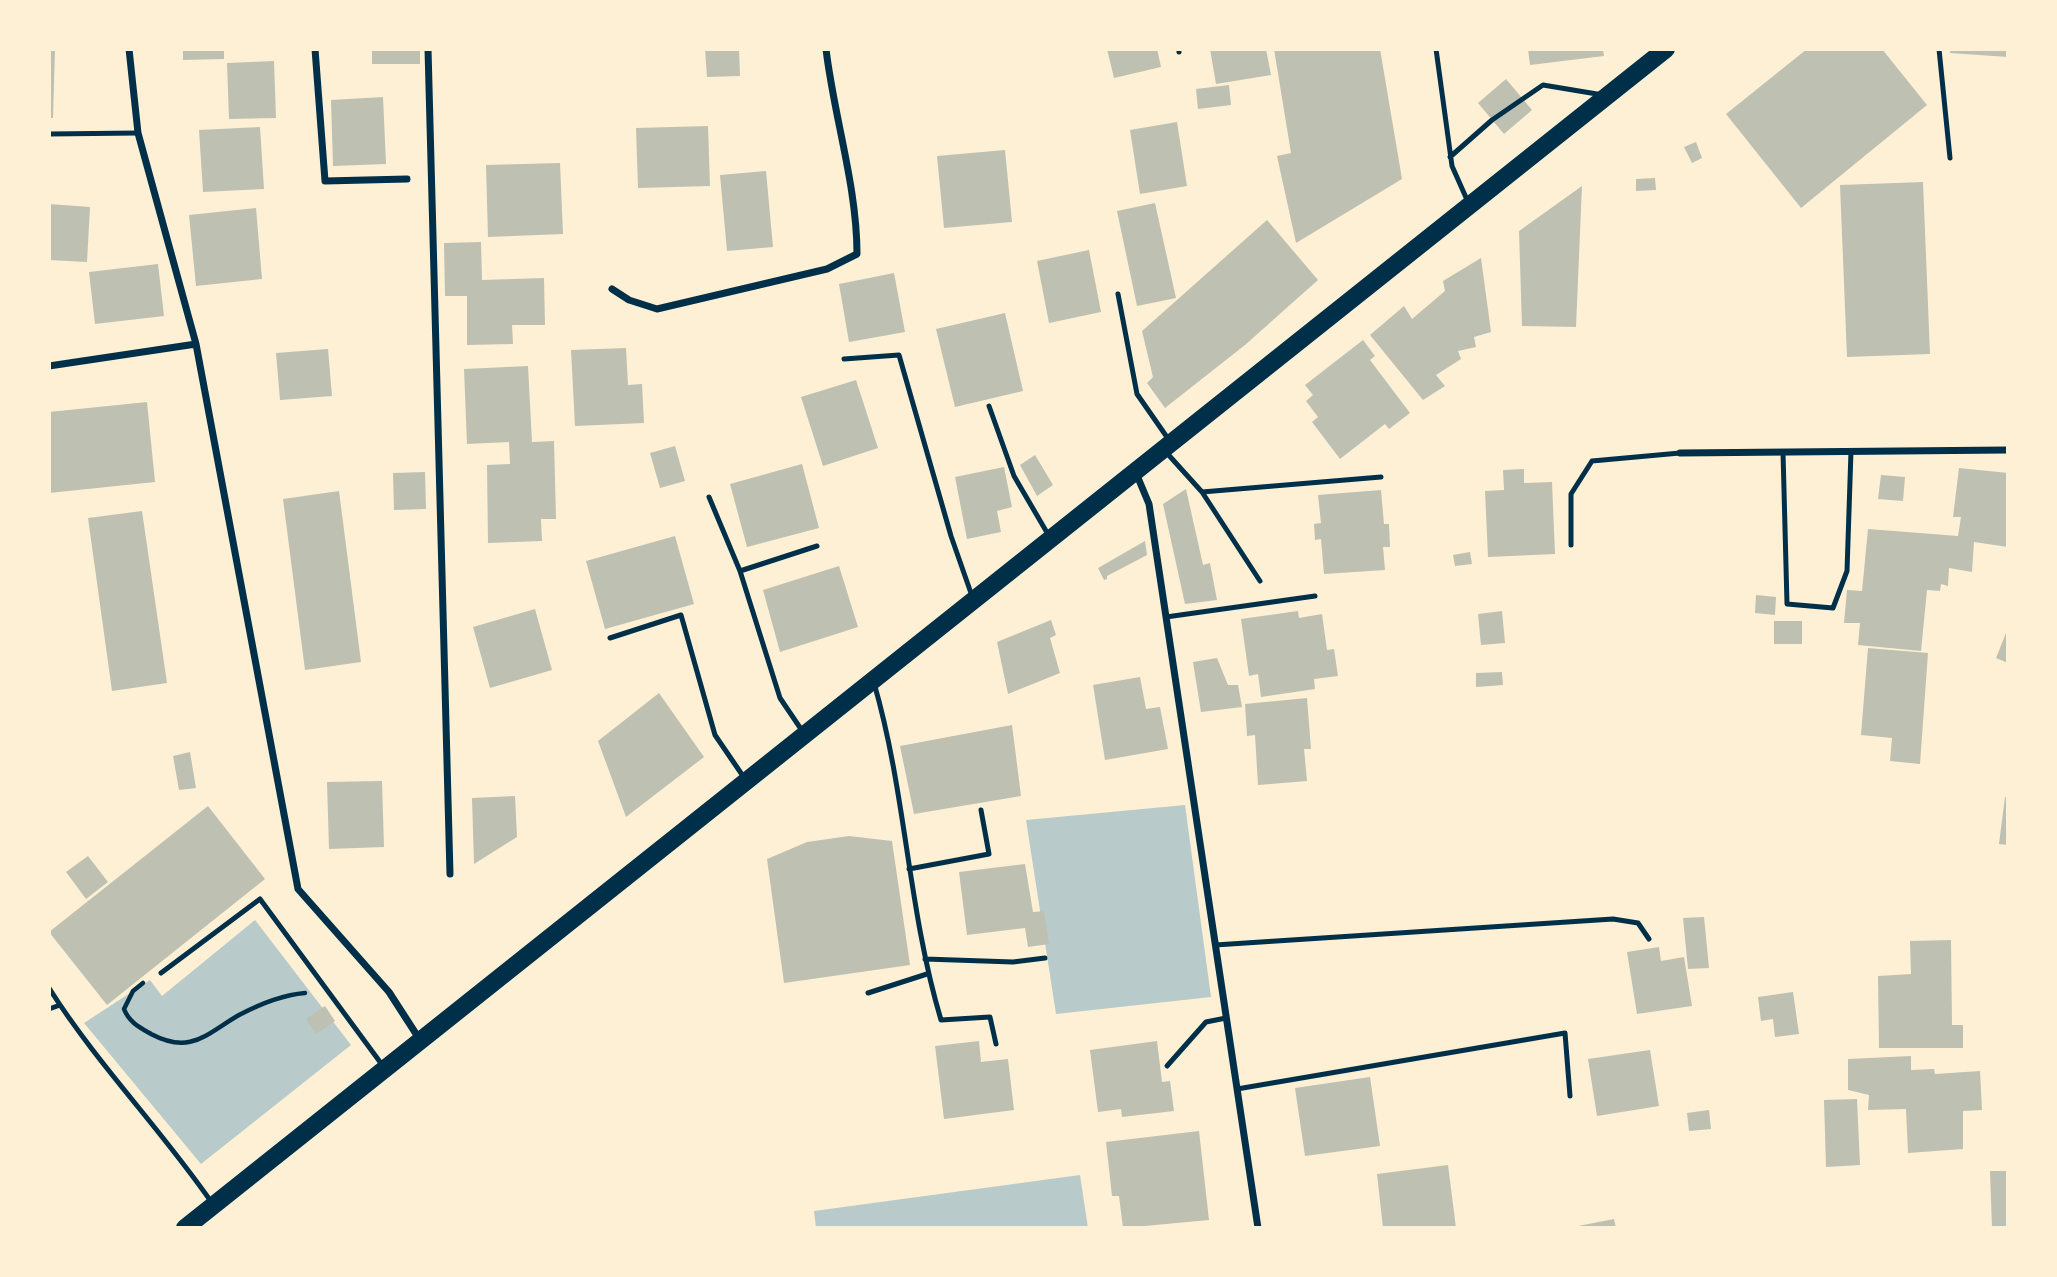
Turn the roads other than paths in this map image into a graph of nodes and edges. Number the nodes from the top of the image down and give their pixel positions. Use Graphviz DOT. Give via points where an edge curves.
graph roads {
  1 [pos="129,49"];
  2 [pos="315,49"];
  3 [pos="428,49"];
  4 [pos="826,49"];
  5 [pos="1436,49"];
  6 [pos="1666,49"];
  7 [pos="1939,49"];
  8 [pos="1608,96"];
  9 [pos="138,133"];
  10 [pos="49,134"];
  11 [pos="1450,157"];
  12 [pos="1950,158"];
  13 [pos="407,178"];
  14 [pos="1469,205"];
  15 [pos="612,289"];
  16 [pos="1118,294"];
  17 [pos="195,344"];
  18 [pos="844,359"];
  19 [pos="49,366"];
  20 [pos="989,407"];
  21 [pos="1167,446"];
  22 [pos="2008,450"];
  23 [pos="1851,451"];
  24 [pos="1783,452"];
  25 [pos="1680,453"];
  26 [pos="1135,471"];
  27 [pos="1381,477"];
  28 [pos="1202,492"];
  29 [pos="709,497"];
  30 [pos="1051,539"];
  31 [pos="1571,545"];
  32 [pos="817,546"];
  33 [pos="740,571"];
  34 [pos="1260,581"];
  35 [pos="1315,596"];
  36 [pos="974,600"];
  37 [pos="1166,617"];
  38 [pos="610,638"];
  39 [pos="873,680"];
  40 [pos="804,734"];
  41 [pos="747,781"];
  42 [pos="981,810"];
  43 [pos="909,869"];
  44 [pos="450,874"];
  45 [pos="1649,939"];
  46 [pos="1215,945"];
  47 [pos="1045,958"];
  48 [pos="925,959"];
  49 [pos="161,973"];
  50 [pos="927,974"];
  51 [pos="49,988"];
  52 [pos="868,993"];
  53 [pos="60,1005"];
  54 [pos="49,1009"];
  55 [pos="1226,1018"];
  56 [pos="420,1041"];
  57 [pos="996,1044"];
  58 [pos="1167,1066"];
  59 [pos="385,1068"];
  60 [pos="1237,1089"];
  61 [pos="1570,1096"];
  62 [pos="213,1205"];
  63 [pos="185,1228"];
  64 [pos="1258,1228"];
  1 -- 9 [label="street"];
  2 -- 13 [label="street" via="325,181"];
  3 -- 44 [label="street"];
  4 -- 15 [label="street" via="857,227 857,254 827,269 657,309"];
  5 -- 11 [label="lane"];
  6 -- 8 [label="main road"];
  7 -- 12 [label="lane"];
  8 -- 11 [label="lane" via="1543,85 1492,120"];
  8 -- 14 [label="main road"];
  9 -- 10 [label="lane"];
  9 -- 17 [label="street"];
  11 -- 14 [label="lane"];
  14 -- 21 [label="main road"];
  16 -- 21 [label="lane" via="1138,394"];
  17 -- 19 [label="street"];
  17 -- 56 [label="street" via="298,889 389,992"];
  18 -- 36 [label="lane" via="899,355"];
  20 -- 30 [label="lane" via="1014,476"];
  21 -- 26 [label="main road"];
  21 -- 28 [label="lane"];
  22 -- 23 [label="street"];
  23 -- 24 [label="street"];
  23 -- 24 [label="lane" via="1847,571 1833,608 1787,604"];
  24 -- 25 [label="street"];
  25 -- 31 [label="lane" via="1592,461 1571,494"];
  26 -- 30 [label="main road"];
  26 -- 37 [label="street" via="1149,504"];
  27 -- 28 [label="lane"];
  28 -- 34 [label="lane"];
  29 -- 33 [label="lane"];
  30 -- 36 [label="main road"];
  32 -- 33 [label="lane"];
  33 -- 40 [label="lane" via="780,698"];
  35 -- 37 [label="lane"];
  36 -- 39 [label="main road"];
  37 -- 46 [label="street"];
  38 -- 41 [label="lane" via="681,615 715,735"];
  39 -- 40 [label="main road"];
  39 -- 43 [label="lane" via="886,726"];
  40 -- 41 [label="main road"];
  41 -- 56 [label="main road"];
  42 -- 43 [label="lane" via="989,854"];
  43 -- 48 [label="lane"];
  45 -- 46 [label="lane" via="1638,923 1613,919"];
  46 -- 55 [label="street"];
  47 -- 48 [label="lane"];
  48 -- 50 [label="lane"];
  49 -- 59 [label="lane" via="260,899"];
  50 -- 52 [label="lane"];
  50 -- 57 [label="lane" via="941,1020 990,1017"];
  51 -- 53 [label="lane"];
  53 -- 54 [label="lane"];
  53 -- 62 [label="lane"];
  55 -- 58 [label="lane" via="1206,1022"];
  55 -- 60 [label="street"];
  56 -- 59 [label="main road"];
  59 -- 62 [label="main road"];
  60 -- 61 [label="lane" via="1565,1033"];
  60 -- 64 [label="street"];
  62 -- 63 [label="main road"];
}
